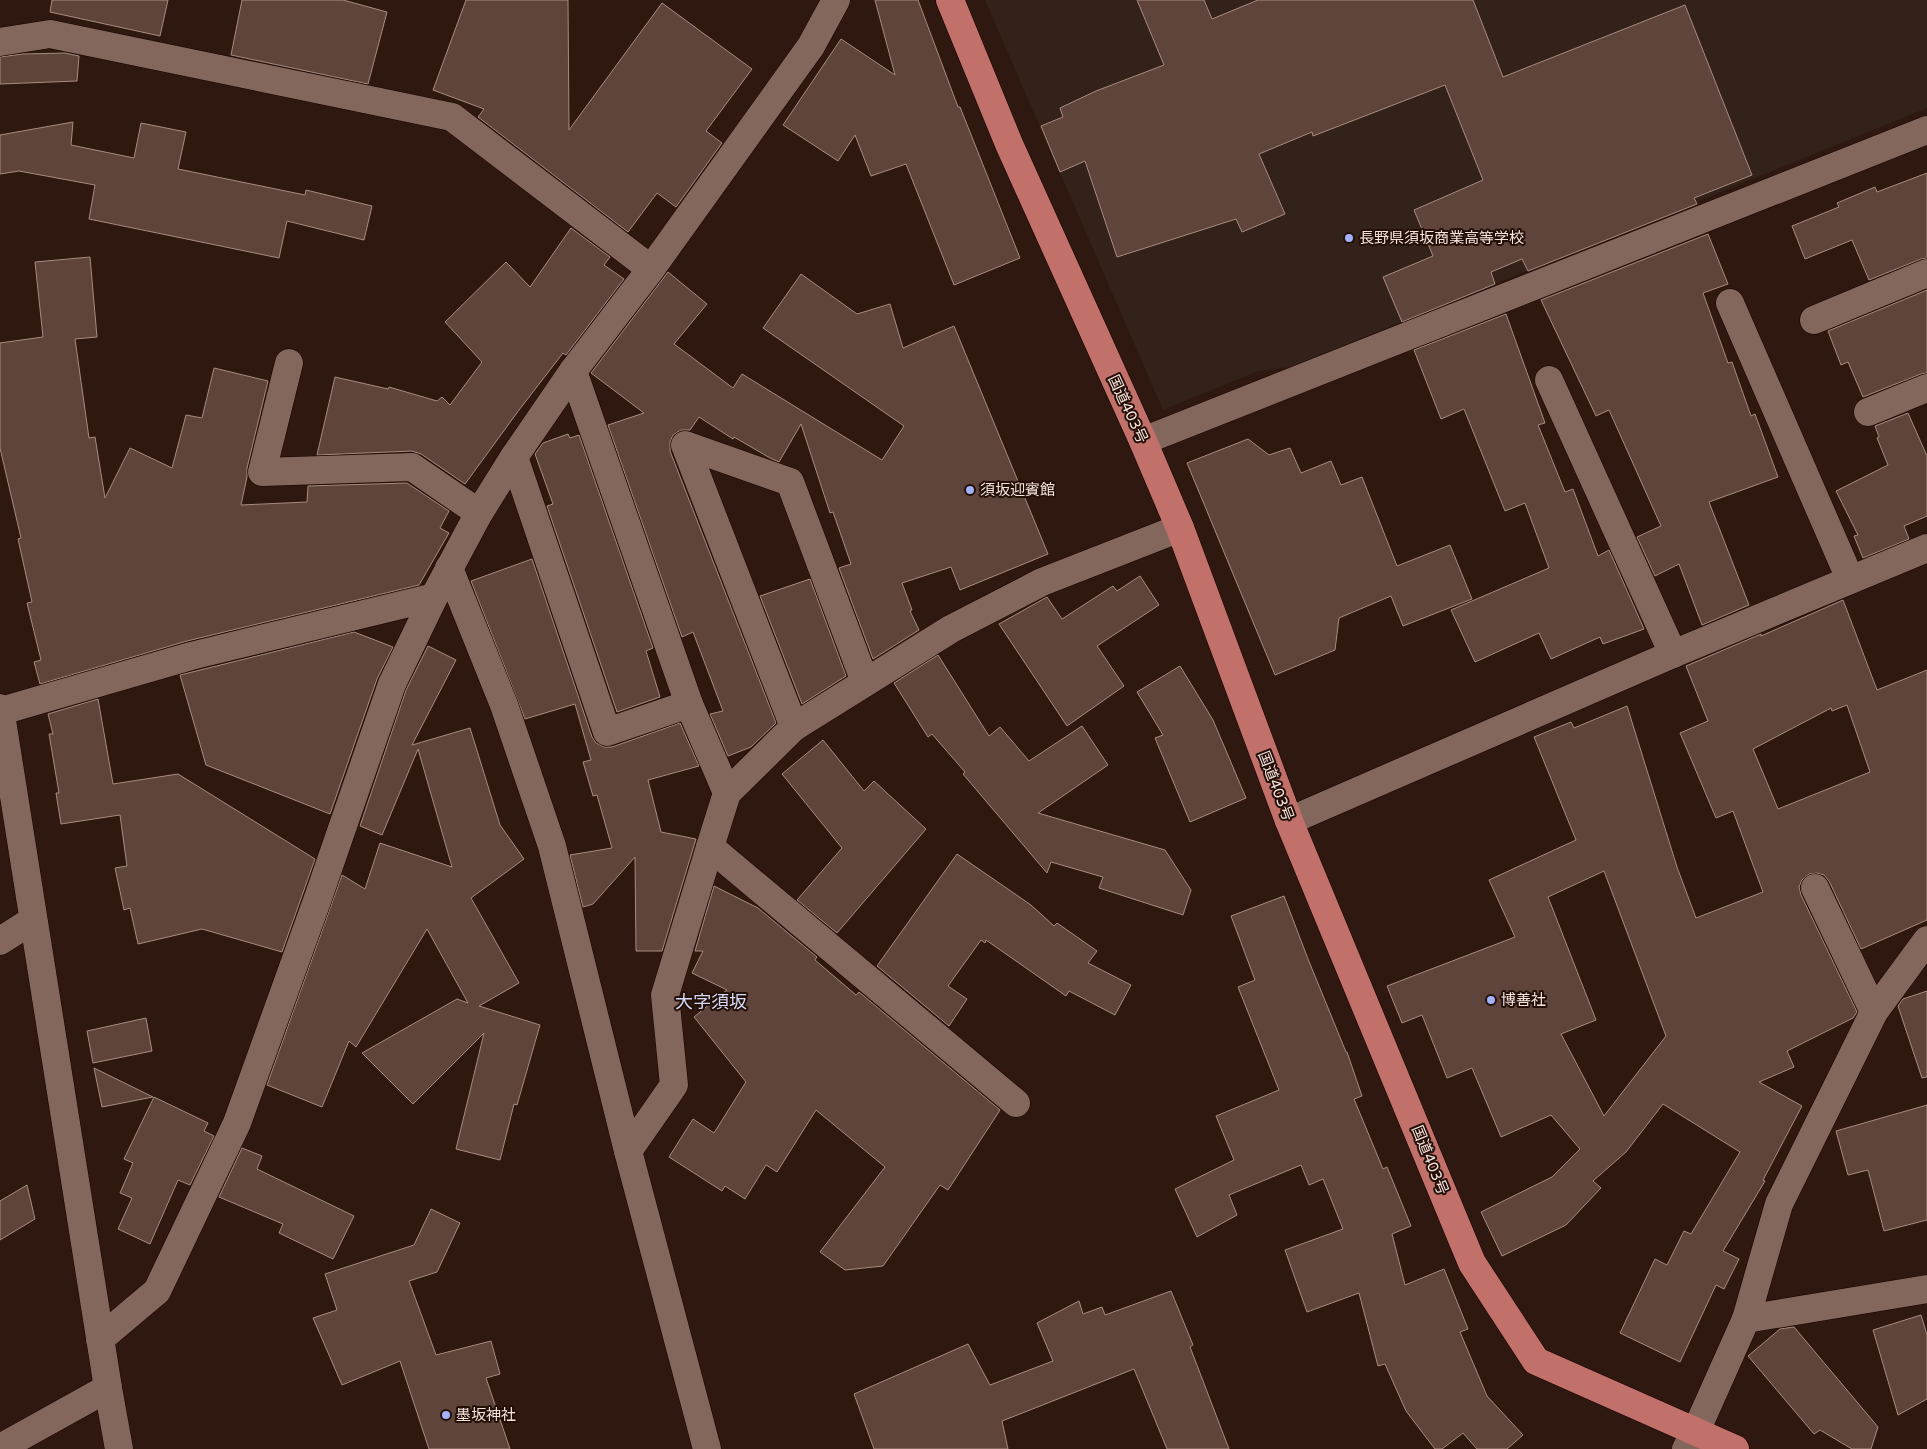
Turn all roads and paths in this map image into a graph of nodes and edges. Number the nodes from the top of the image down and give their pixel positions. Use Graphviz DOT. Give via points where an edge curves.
graph roads {
  1 [pos="836,0"];
  2 [pos="950,0"];
  3 [pos="0,42"];
  4 [pos="1927,130"];
  5 [pos="652,269"];
  6 [pos="1927,273"];
  7 [pos="1730,304"];
  8 [pos="1814,320"];
  9 [pos="289,363"];
  10 [pos="573,371"];
  11 [pos="1549,380"];
  12 [pos="1927,388"];
  13 [pos="1868,412"];
  14 [pos="1144,441"];
  15 [pos="514,457"];
  16 [pos="479,513"];
  17 [pos="1180,528"];
  18 [pos="1927,548"];
  19 [pos="449,568"];
  20 [pos="1850,579"];
  21 [pos="434,597"];
  22 [pos="1673,654"];
  23 [pos="866,682"];
  24 [pos="689,704"];
  25 [pos="0,709"];
  26 [pos="794,727"];
  27 [pos="727,793"];
  28 [pos="1289,821"];
  29 [pos="710,847"];
  30 [pos="1815,888"];
  31 [pos="33,920"];
  32 [pos="1927,940"];
  33 [pos="0,942"];
  34 [pos="1874,1012"];
  35 [pos="1016,1103"];
  36 [pos="628,1151"];
  37 [pos="1927,1289"];
  38 [pos="1746,1319"];
  39 [pos="100,1339"];
  40 [pos="108,1388"];
  41 [pos="1691,1440"];
  42 [pos="0,1448"];
  43 [pos="119,1449"];
  44 [pos="707,1449"];
  45 [pos="1735,1449"];
  1 -- 5 [label="street" via="812,46"];
  2 -- 14 [label="highway, 国道403号" via="1009,144"];
  3 -- 5 [label="street" via="50,34 452,117"];
  4 -- 14 [label="street"];
  5 -- 10 [label="street"];
  6 -- 8 [label="street"];
  7 -- 20 [label="street"];
  9 -- 16 [label="street" via="262,472 412,467"];
  10 -- 15 [label="street"];
  10 -- 24 [label="street"];
  11 -- 22 [label="street"];
  12 -- 13 [label="street"];
  14 -- 17 [label="highway, 国道403号"];
  15 -- 16 [label="street"];
  15 -- 24 [label="street" via="606,732"];
  16 -- 19 [label="street"];
  17 -- 23 [label="street" via="1042,582 951,629"];
  17 -- 28 [label="highway, 国道403号"];
  18 -- 20 [label="street"];
  19 -- 21 [label="street"];
  19 -- 36 [label="street" via="504,705 552,846"];
  20 -- 22 [label="street"];
  21 -- 25 [label="street" via="191,656"];
  21 -- 39 [label="street" via="392,684 237,1123 157,1291"];
  22 -- 28 [label="street"];
  23 -- 26 [label="street"];
  23 -- 26 [label="street" via="790,482 685,445"];
  24 -- 27 [label="street"];
  25 -- 31 [label="street"];
  26 -- 27 [label="street"];
  27 -- 29 [label="street"];
  28 -- 41 [label="highway, 国道403号" via="1472,1263 1536,1361"];
  29 -- 35 [label="street"];
  29 -- 36 [label="street" via="665,995 674,1085"];
  30 -- 34 [label="street"];
  31 -- 33 [label="street"];
  31 -- 39 [label="street"];
  32 -- 34 [label="street"];
  34 -- 38 [label="street" via="1779,1204"];
  36 -- 44 [label="street"];
  37 -- 38 [label="street"];
  38 -- 41 [label="street"];
  39 -- 40 [label="street"];
  40 -- 42 [label="street"];
  40 -- 43 [label="street"];
  41 -- 45 [label="highway, 国道403号"];
}
